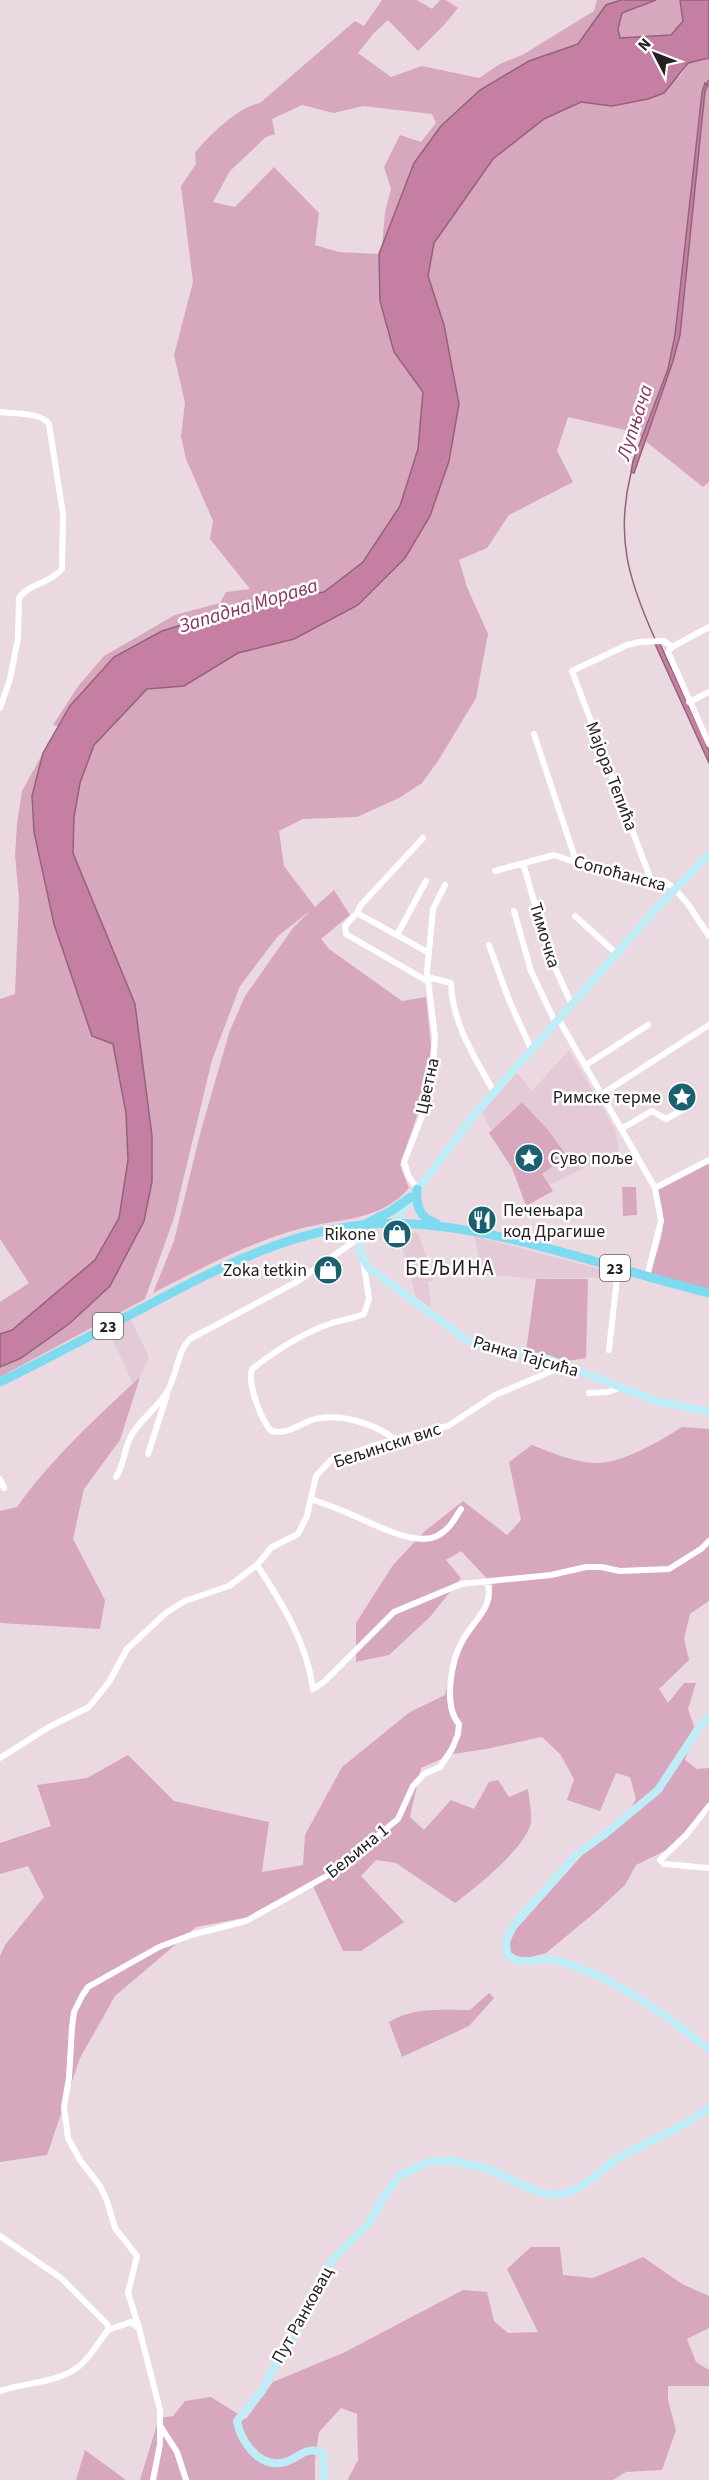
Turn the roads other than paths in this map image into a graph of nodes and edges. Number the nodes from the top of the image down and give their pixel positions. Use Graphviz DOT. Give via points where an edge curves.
graph roads {
  1 [pos="0,412"];
  2 [pos="709,627"];
  3 [pos="672,647"];
  4 [pos="709,692"];
  5 [pos="689,702"];
  6 [pos="0,708"];
  7 [pos="534,734"];
  8 [pos="709,741"];
  9 [pos="423,838"];
  10 [pos="709,854"];
  11 [pos="576,861"];
  12 [pos="523,863"];
  13 [pos="495,871"];
  14 [pos="651,880"];
  15 [pos="426,881"];
  16 [pos="445,885"];
  17 [pos="674,888"];
  18 [pos="514,911"];
  19 [pos="357,913"];
  20 [pos="575,916"];
  21 [pos="398,935"];
  22 [pos="709,936"];
  23 [pos="489,945"];
  24 [pos="429,953"];
  25 [pos="617,954"];
  26 [pos="427,979"];
  27 [pos="572,1005"];
  28 [pos="557,1022"];
  29 [pos="648,1025"];
  30 [pos="709,1025"];
  31 [pos="532,1051"];
  32 [pos="586,1065"];
  33 [pos="494,1092"];
  34 [pos="602,1094"];
  35 [pos="686,1108"];
  36 [pos="621,1129"];
  37 [pos="709,1160"];
  38 [pos="655,1188"];
  39 [pos="414,1193"];
  40 [pos="396,1223"];
  41 [pos="362,1226"];
  42 [pos="446,1228"];
  43 [pos="359,1239"];
  44 [pos="363,1260"];
  45 [pos="618,1269"];
  46 [pos="647,1277"];
  47 [pos="709,1293"];
  48 [pos="609,1350"];
  49 [pos="567,1365"];
  50 [pos="0,1382"];
  51 [pos="622,1387"];
  52 [pos="168,1392"];
  53 [pos="589,1393"];
  54 [pos="709,1411"];
  55 [pos="394,1439"];
  56 [pos="148,1455"];
  57 [pos="116,1478"];
  58 [pos="0,1479"];
  59 [pos="4,1488"];
  60 [pos="311,1499"];
  61 [pos="461,1509"];
  62 [pos="709,1541"];
  63 [pos="257,1565"];
  64 [pos="487,1582"];
  65 [pos="709,1717"];
  66 [pos="0,1758"];
  67 [pos="709,1806"];
  68 [pos="709,1868"];
  69 [pos="709,2050"];
  70 [pos="709,2108"];
  71 [pos="0,2236"];
  72 [pos="139,2328"];
  73 [pos="108,2330"];
  74 [pos="0,2391"];
  75 [pos="161,2426"];
  76 [pos="153,2480"];
  77 [pos="186,2480"];
  78 [pos="324,2480"];
  1 -- 6 [label="street" via="45,420 52,436 63,514 62,569 19,598 18,638"];
  2 -- 3 [label="street"];
  3 -- 5 [label="street" via="669,654"];
  3 -- 14 [label="street, Мајора Тепића" via="664,641 639,642 572,672"];
  4 -- 5 [label="street"];
  5 -- 8 [label="street"];
  7 -- 11 [label="street"];
  9 -- 19 [label="street"];
  10 -- 17 [label="street"];
  11 -- 12 [label="street, Сопоћанска" via="554,855"];
  11 -- 14 [label="street, Сопоћанска" via="606,873"];
  12 -- 13 [label="street, Сопоћанска"];
  12 -- 27 [label="street, Тимочка" via="550,957"];
  14 -- 17 [label="street, Сопоћанска" via="666,882"];
  15 -- 21 [label="street"];
  16 -- 24 [label="street, Цветна" via="434,906"];
  17 -- 22 [label="street"];
  17 -- 25 [label="street"];
  18 -- 28 [label="street" via="531,971"];
  19 -- 21 [label="street"];
  19 -- 26 [label="street" via="345,926 346,934"];
  20 -- 25 [label="street"];
  21 -- 24 [label="street"];
  23 -- 31 [label="street"];
  24 -- 26 [label="street, Цветна"];
  25 -- 27 [label="street"];
  26 -- 33 [label="street" via="451,983 464,1035"];
  26 -- 39 [label="street, Цветна" via="435,1059 428,1098 404,1162"];
  27 -- 28 [label="street"];
  28 -- 31 [label="street"];
  28 -- 32 [label="street"];
  29 -- 32 [label="street"];
  30 -- 34 [label="street"];
  31 -- 33 [label="street"];
  32 -- 34 [label="street"];
  33 -- 39 [label="street"];
  34 -- 36 [label="street"];
  35 -- 36 [label="street" via="666,1119 652,1112"];
  36 -- 38 [label="street"];
  37 -- 38 [label="street"];
  38 -- 46 [label="street" via="661,1221"];
  39 -- 40 [label="street"];
  39 -- 41 [label="main road"];
  39 -- 42 [label="main road" via="420,1212"];
  40 -- 41 [label="main road, 23"];
  40 -- 42 [label="main road, 23"];
  41 -- 43 [label="street"];
  41 -- 50 [label="main road, 23" via="291,1239 226,1265"];
  42 -- 45 [label="main road, 23" via="499,1237"];
  43 -- 44 [label="street"];
  43 -- 52 [label="street" via="298,1281 190,1338"];
  44 -- 49 [label="street, Ранка Тајсића" via="383,1279 476,1345"];
  44 -- 55 [label="street" via="369,1299 364,1314 316,1330 262,1361 251,1371 252,1390 272,1431 281,1433 313,1420 337,1418 380,1430"];
  45 -- 46 [label="main road, 23"];
  45 -- 48 [label="street"];
  46 -- 47 [label="main road, 23"];
  49 -- 51 [label="street, Ранка Тајсића"];
  49 -- 55 [label="street, Бељински вис" via="495,1395 448,1426"];
  51 -- 53 [label="street"];
  51 -- 54 [label="street, Ранка Тајсића" via="659,1401"];
  52 -- 56 [label="street"];
  52 -- 57 [label="street" via="130,1437"];
  55 -- 60 [label="street, Бељински вис" via="325,1465 313,1483"];
  58 -- 59 [label="street"];
  60 -- 61 [label="street" via="371,1524 422,1539 449,1529"];
  60 -- 63 [label="street, Бељински вис" via="297,1534 272,1547"];
  62 -- 64 [label="street" via="669,1569 620,1572 586,1567"];
  63 -- 64 [label="street" via="295,1629 308,1660 313,1689 394,1612 448,1588"];
  63 -- 66 [label="street, Бељински вис" via="229,1586 166,1612 127,1649 110,1682 89,1707"];
  64 -- 72 [label="street, Бељина 1" via="486,1606 461,1642 452,1674 452,1714 459,1724 458,1734 440,1767 424,1774 413,1786 398,1819 332,1873 266,1910 230,1927 159,1947 121,1968 88,1988 74,2012 64,2107 68,2138 100,2186 115,2228 137,2256 128,2293"];
  65 -- 69 [label="street" via="658,1790 584,1848 529,1908 508,1935 505,1946 506,1953 516,1961 554,1960 594,1974 662,2014"];
  67 -- 68 [label="street" via="660,1860 664,1864"];
  70 -- 78 [label="street, Пут Ранковац" via="623,2155 581,2187 561,2195 542,2193 485,2168 448,2160 429,2162 400,2175 369,2223 333,2259 311,2308 262,2391 237,2421 245,2443 266,2461 280,2464 313,2449 323,2454"];
  71 -- 73 [label="street" via="61,2278 108,2325"];
  72 -- 73 [label="street" via="131,2322"];
  72 -- 75 [label="street"];
  73 -- 74 [label="street" via="75,2369"];
  75 -- 76 [label="street"];
  75 -- 77 [label="street" via="177,2452"];
}
